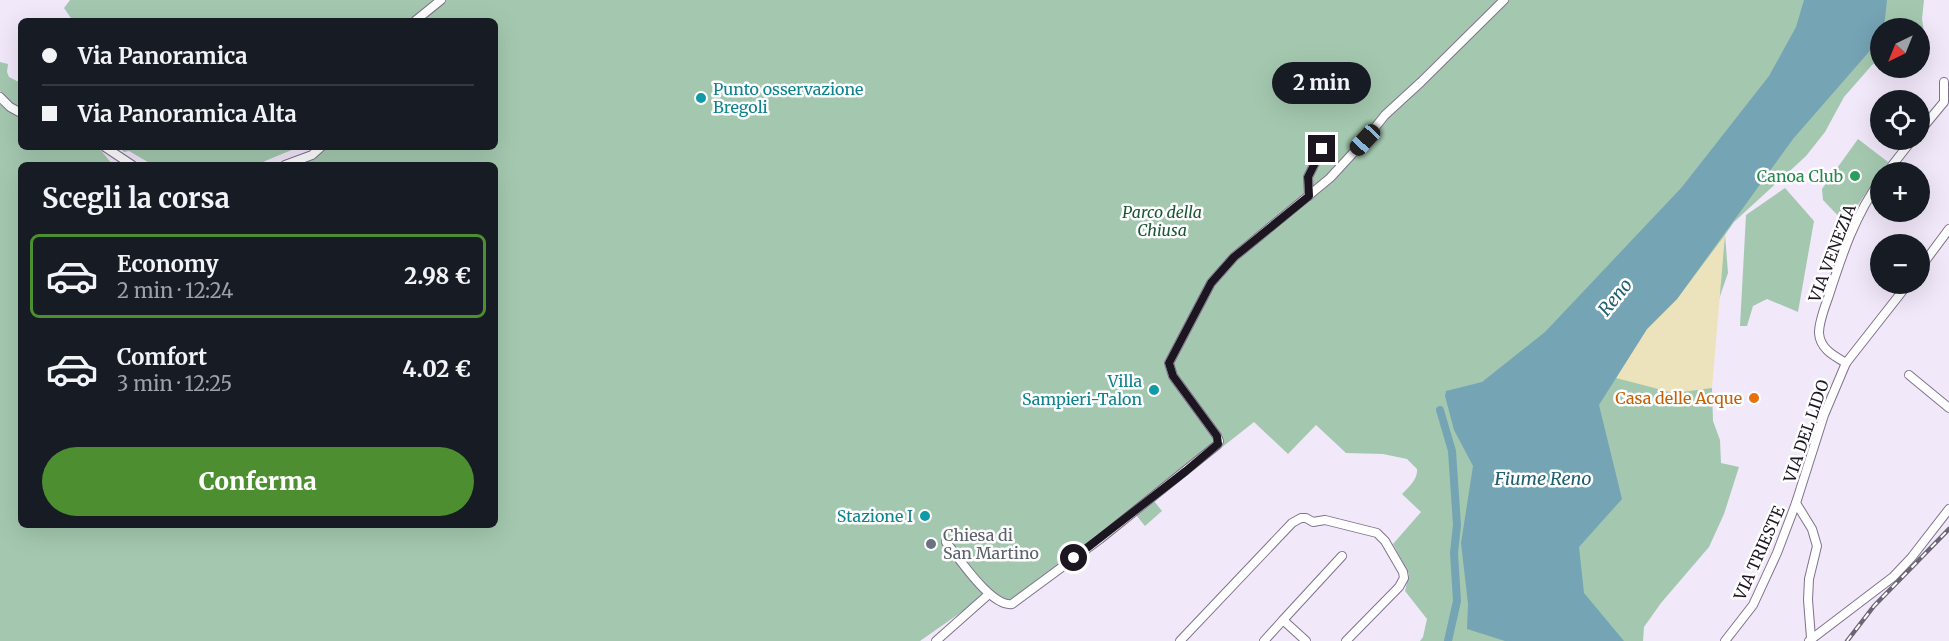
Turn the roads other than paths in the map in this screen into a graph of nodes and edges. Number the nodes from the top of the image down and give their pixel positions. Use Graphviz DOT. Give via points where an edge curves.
graph roads {
  1 [pos="441,0"];
  2 [pos="1504,0"];
  3 [pos="419,18"];
  4 [pos="1944,82"];
  5 [pos="0,98"];
  6 [pos="1946,105"];
  7 [pos="18,111"];
  8 [pos="1930,121"];
  9 [pos="1322,149"];
  10 [pos="110,150"];
  11 [pos="318,150"];
  12 [pos="1904,150"];
  13 [pos="128,162"];
  14 [pos="293,162"];
  15 [pos="1895,162"];
  16 [pos="1870,194"];
  17 [pos="1309,196"];
  18 [pos="1949,230"];
  19 [pos="1930,255"];
  20 [pos="1900,294"];
  21 [pos="1846,363"];
  22 [pos="1909,375"];
  23 [pos="1949,408"];
  24 [pos="1796,503"];
  25 [pos="1949,509"];
  26 [pos="946,542"];
  27 [pos="1342,556"];
  28 [pos="989,594"];
  29 [pos="1283,620"];
  30 [pos="1810,640"];
  31 [pos="936,641"];
  32 [pos="1179,641"];
  33 [pos="1264,641"];
  34 [pos="1306,641"];
  35 [pos="1346,641"];
  36 [pos="1725,641"];
  1 -- 3 [label="street"];
  2 -- 17 [label="street" via="1385,115"];
  4 -- 6 [label="street"];
  5 -- 7 [label="street"];
  6 -- 8 [label="street"];
  9 -- 17 [label="street" via="1308,177"];
  10 -- 13 [label="street"];
  11 -- 14 [label="street"];
  12 -- 15 [label="street"];
  16 -- 21 [label="street, VIA VENEZIA" via="1839,262 1819,335 1831,354"];
  17 -- 28 [label="street" via="1234,257 1211,283 1169,363 1173,376 1217,436 1218,444 1016,602 1002,603"];
  18 -- 19 [label="street"];
  20 -- 21 [label="street, VIA DEL LIDO"];
  21 -- 24 [label="street, VIA DEL LIDO" via="1824,415"];
  22 -- 23 [label="street"];
  24 -- 30 [label="street, VIA DEL LIDO" via="1817,546 1809,579"];
  24 -- 36 [label="street, VIA TRIESTE" via="1754,605"];
  25 -- 30 [label="street" via="1893,577"];
  26 -- 28 [label="street"];
  27 -- 29 [label="street"];
  28 -- 31 [label="street"];
  29 -- 33 [label="street"];
  29 -- 34 [label="street"];
  32 -- 35 [label="street" via="1301,518 1377,532 1403,572 1399,587"];
}
